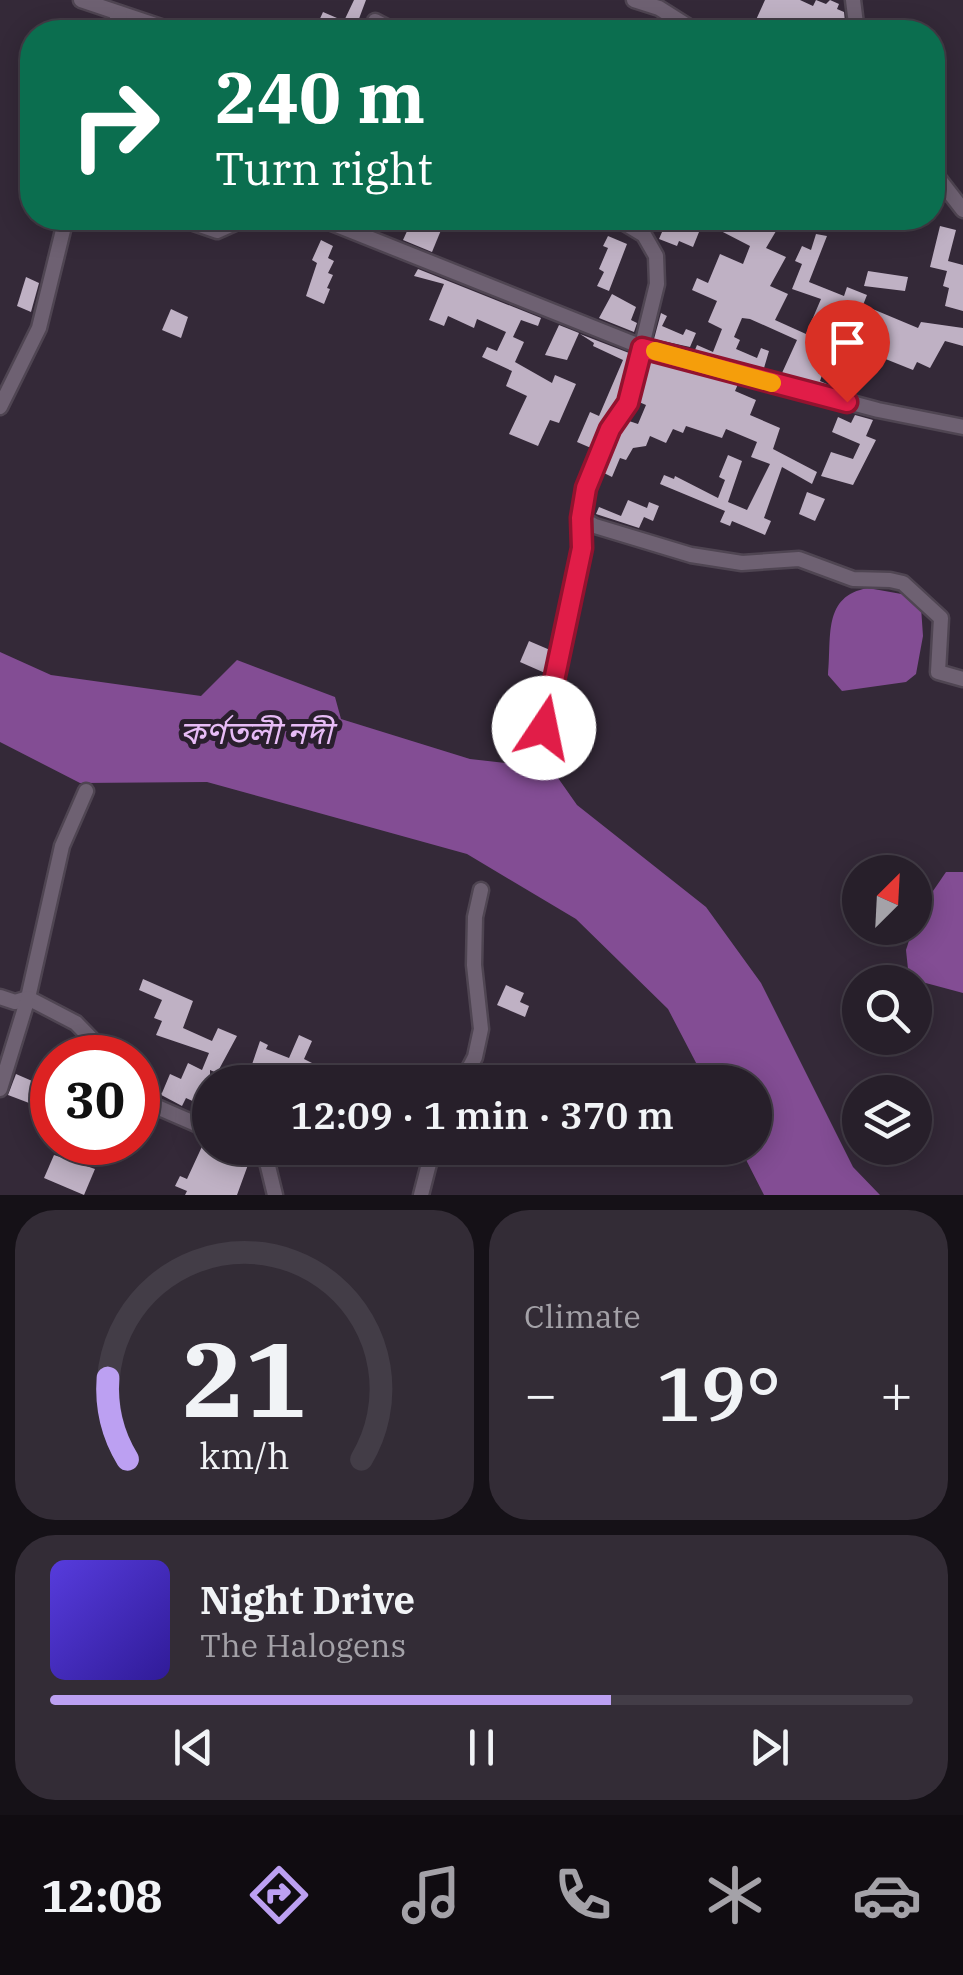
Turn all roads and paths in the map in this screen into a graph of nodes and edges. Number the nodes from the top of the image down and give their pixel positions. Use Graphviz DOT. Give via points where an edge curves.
graph roads {
  1 [pos="81,0"];
  2 [pos="634,0"];
  3 [pos="120,14"];
  4 [pos="117,20"];
  5 [pos="139,20"];
  6 [pos="678,20"];
  7 [pos="945,187"];
  8 [pos="963,210"];
  9 [pos="63,230"];
  10 [pos="349,230"];
  11 [pos="637,230"];
  12 [pos="642,348"];
  13 [pos="0,407"];
  14 [pos="963,427"];
  15 [pos="581,518"];
  16 [pos="963,679"];
  17 [pos="544,728"];
  18 [pos="86,791"];
  19 [pos="480,890"];
  20 [pos="0,996"];
  21 [pos="28,998"];
  22 [pos="88,1035"];
  23 [pos="470,1065"];
  24 [pos="0,1089"];
  25 [pos="160,1108"];
  26 [pos="192,1122"];
  27 [pos="268,1165"];
  28 [pos="429,1165"];
  29 [pos="275,1195"];
  30 [pos="421,1195"];
  1 -- 3 [label="street"];
  2 -- 6 [label="street"];
  3 -- 4 [label="street"];
  3 -- 5 [label="street"];
  7 -- 8 [label="street"];
  9 -- 13 [label="street" via="39,328"];
  10 -- 12 [label="street"];
  11 -- 12 [label="street" via="656,256 657,284"];
  12 -- 14 [label="street"];
  12 -- 15 [label="street" via="628,403 586,488"];
  15 -- 16 [label="street" via="692,555 742,562 799,559 854,579 903,584 941,618 938,672"];
  15 -- 17 [label="street" via="582,548"];
  18 -- 21 [label="street" via="62,846"];
  19 -- 23 [label="street" via="474,965 481,1029"];
  20 -- 21 [label="street"];
  21 -- 22 [label="street"];
  21 -- 24 [label="street"];
  25 -- 26 [label="street"];
  27 -- 29 [label="street"];
  28 -- 30 [label="street"];
}
